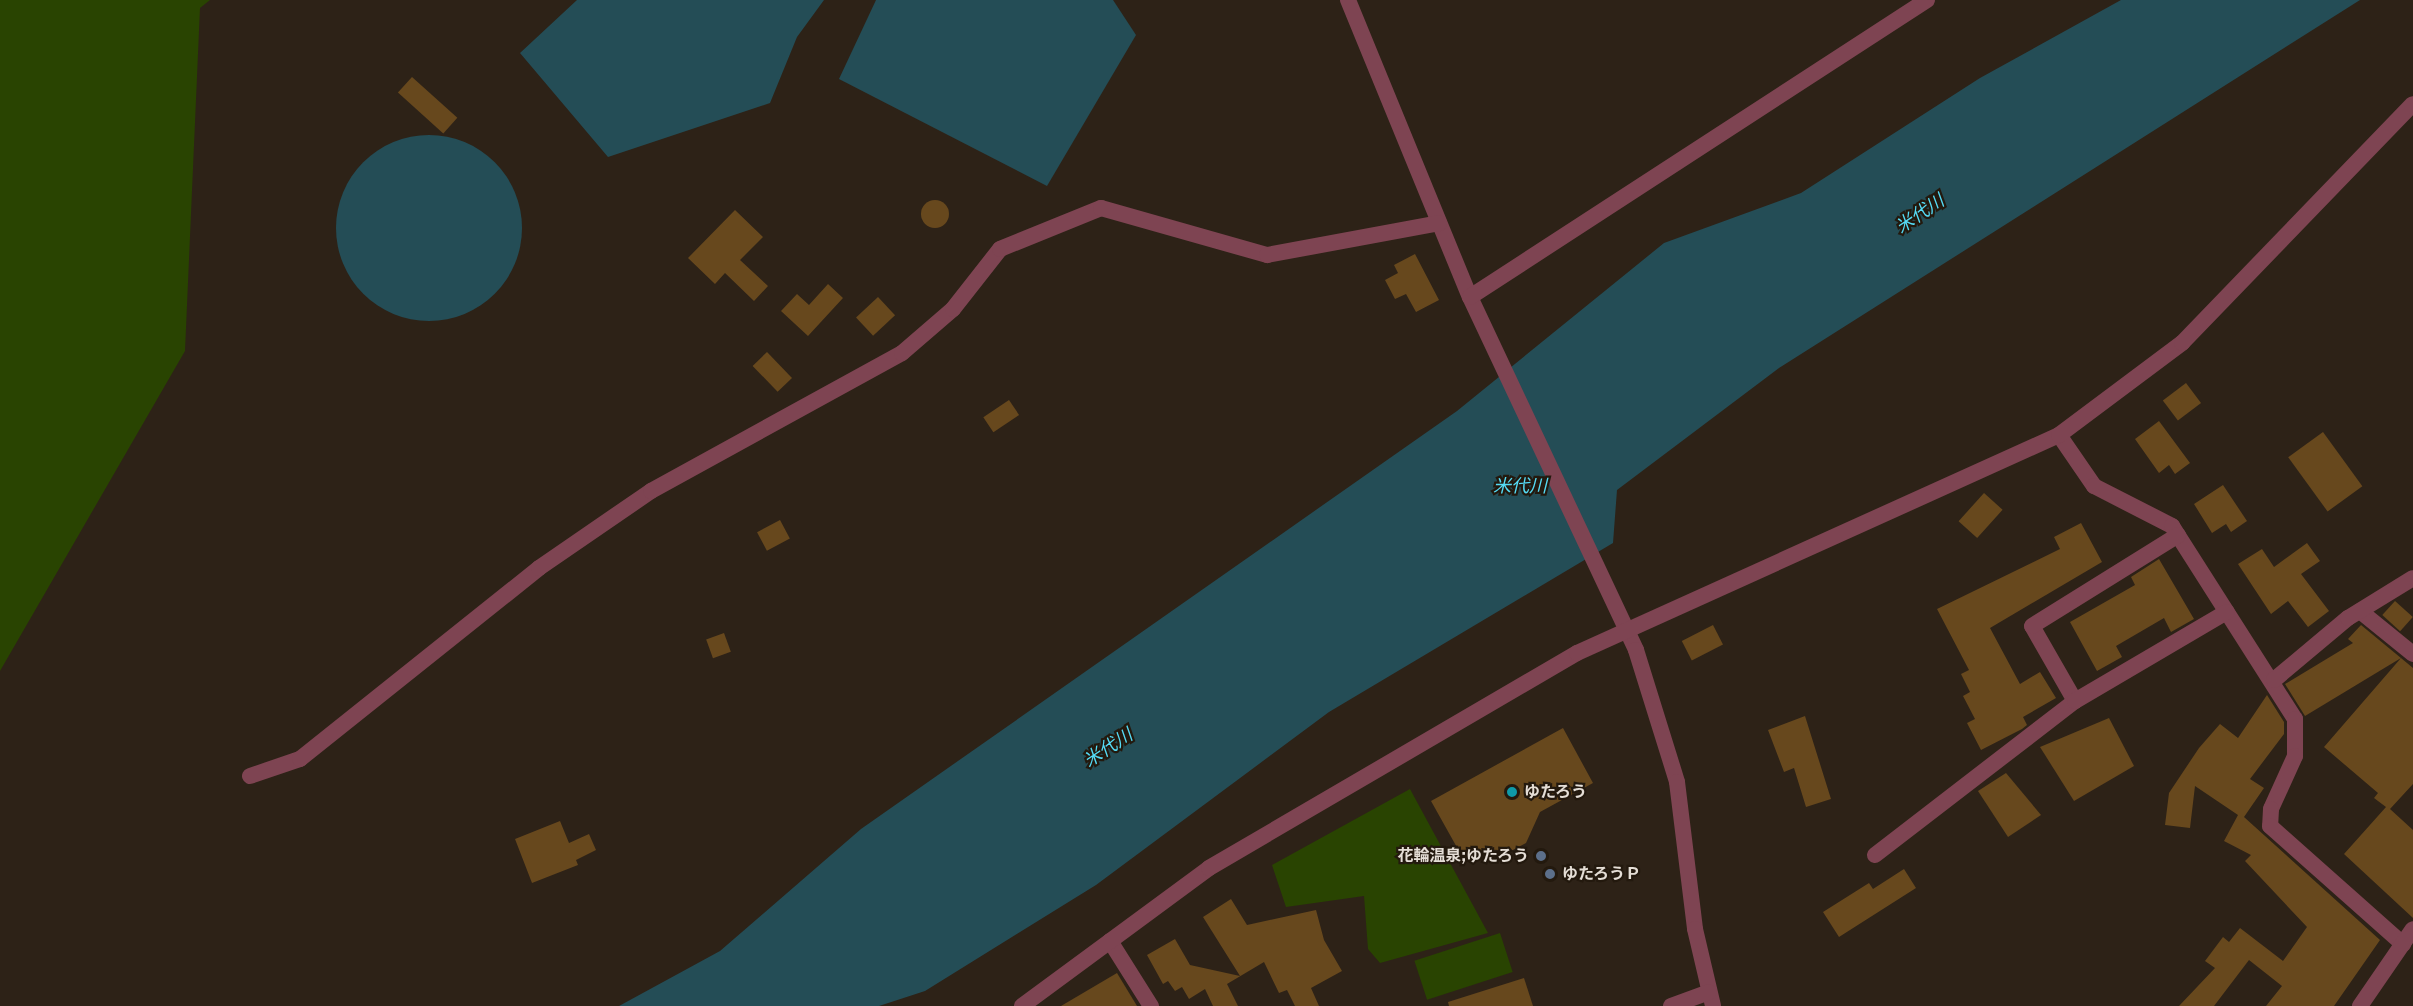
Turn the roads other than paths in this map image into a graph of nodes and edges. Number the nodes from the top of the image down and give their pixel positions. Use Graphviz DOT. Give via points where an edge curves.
graph roads {
  1 [pos="1348,0"];
  2 [pos="1927,0"];
  3 [pos="2413,104"];
  4 [pos="1439,223"];
  5 [pos="1470,297"];
  6 [pos="2059,435"];
  7 [pos="2178,536"];
  8 [pos="2413,578"];
  9 [pos="2360,610"];
  10 [pos="2227,612"];
  11 [pos="1625,629"];
  12 [pos="2413,654"];
  13 [pos="2274,680"];
  14 [pos="2075,701"];
  15 [pos="250,776"];
  16 [pos="1875,855"];
  17 [pos="2413,929"];
  18 [pos="1110,941"];
  19 [pos="2403,944"];
  20 [pos="1711,999"];
  21 [pos="1042,1000"];
  22 [pos="1022,1006"];
  23 [pos="1151,1006"];
  24 [pos="1671,1006"];
  25 [pos="2360,1006"];
  1 -- 4 [label="street"];
  2 -- 5 [label="street"];
  3 -- 6 [label="street" via="2182,343"];
  4 -- 5 [label="street"];
  4 -- 15 [label="street" via="1267,255 1101,208 999,249 953,309 902,353 651,491 539,568 300,759"];
  5 -- 11 [label="street"];
  6 -- 7 [label="street" via="2094,486 2172,526"];
  6 -- 11 [label="street"];
  7 -- 10 [label="street"];
  7 -- 14 [label="street" via="2031,626"];
  8 -- 9 [label="street"];
  9 -- 12 [label="street"];
  9 -- 13 [label="street"];
  10 -- 13 [label="street"];
  10 -- 14 [label="street"];
  11 -- 18 [label="street" via="1320,799 1209,868"];
  11 -- 20 [label="street" via="1677,782"];
  13 -- 19 [label="street" via="2295,719 2295,756 2271,809 2270,826"];
  14 -- 16 [label="street"];
  17 -- 19 [label="street"];
  18 -- 21 [label="street"];
  18 -- 23 [label="street"];
  19 -- 25 [label="street"];
  20 -- 24 [label="street"];
  21 -- 22 [label="street"];
}
